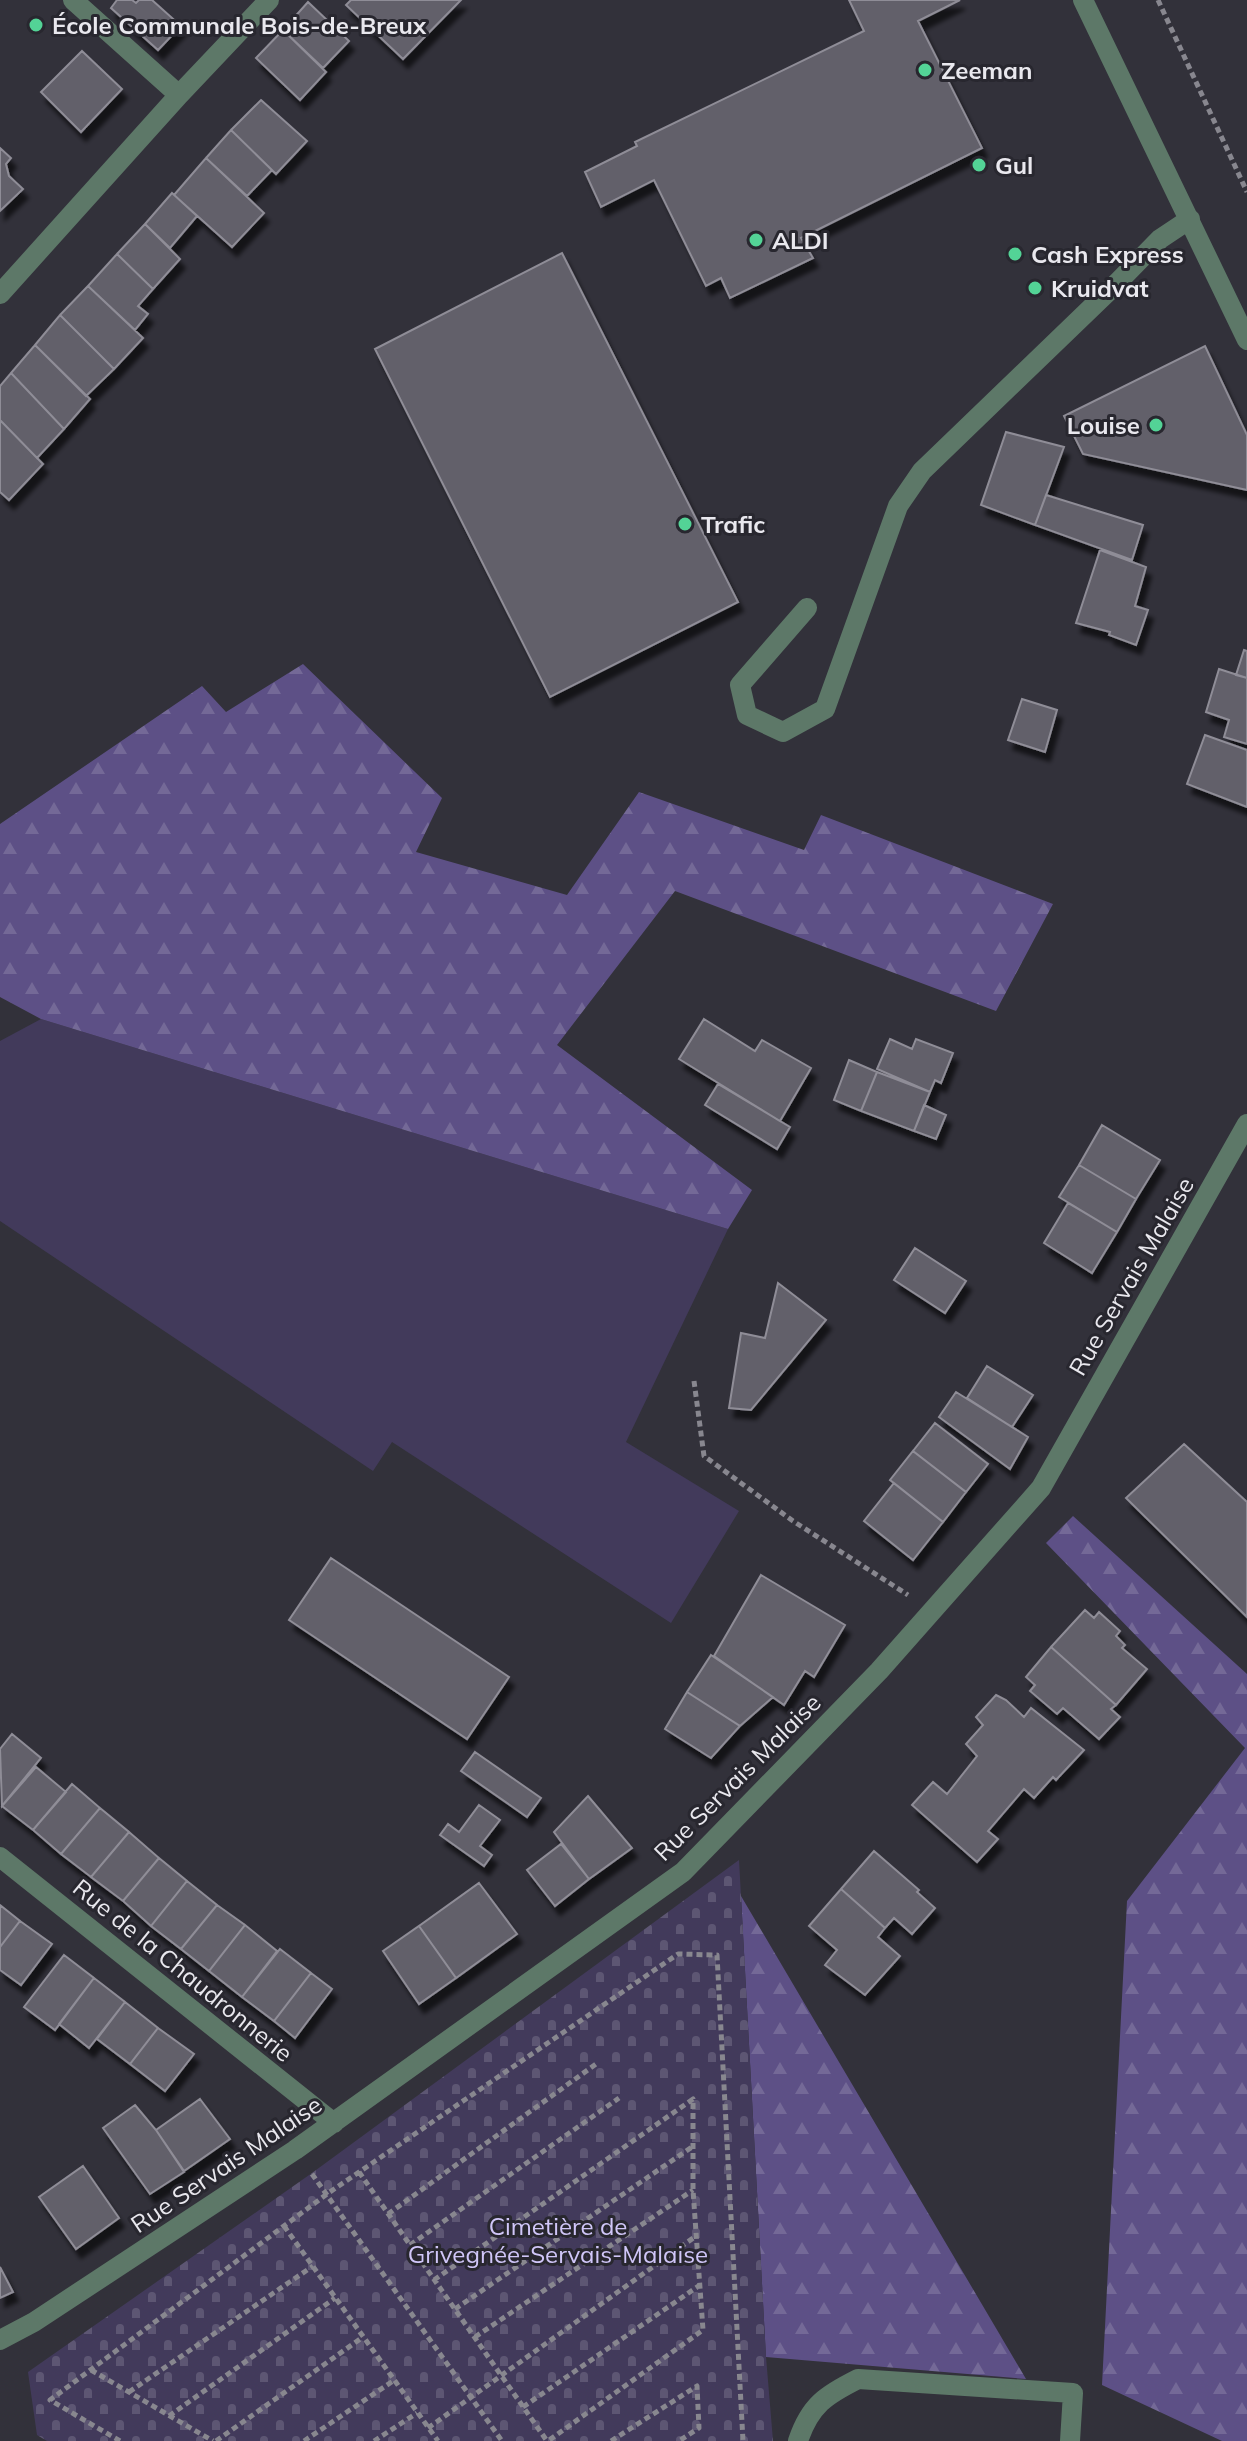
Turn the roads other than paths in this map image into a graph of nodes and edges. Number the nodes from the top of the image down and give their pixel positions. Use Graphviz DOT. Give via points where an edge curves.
graph roads {
  1 [pos="73,0"];
  2 [pos="269,0"];
  3 [pos="1083,0"];
  4 [pos="179,95"];
  5 [pos="1190,219"];
  6 [pos="0,294"];
  7 [pos="1247,340"];
  8 [pos="807,608"];
  9 [pos="1247,1124"];
  10 [pos="0,1857"];
  11 [pos="334,2123"];
  12 [pos="0,2340"];
  13 [pos="798,2441"];
  14 [pos="1070,2441"];
  1 -- 4 [label="street"];
  2 -- 4 [label="street"];
  3 -- 5 [label="street"];
  4 -- 6 [label="street"];
  5 -- 7 [label="street"];
  5 -- 8 [label="street" via="1160,239 922,471 898,506 825,709 783,732 747,715 740,685"];
  9 -- 11 [label="street, Rue Servais Malaise" via="1041,1488 879,1671 683,1872"];
  10 -- 11 [label="street, Rue de la Chaudronnerie"];
  11 -- 12 [label="street, Rue Servais Malaise"];
  13 -- 14 [label="street" via="805,2419 826,2395 858,2379 1073,2393"];
}
